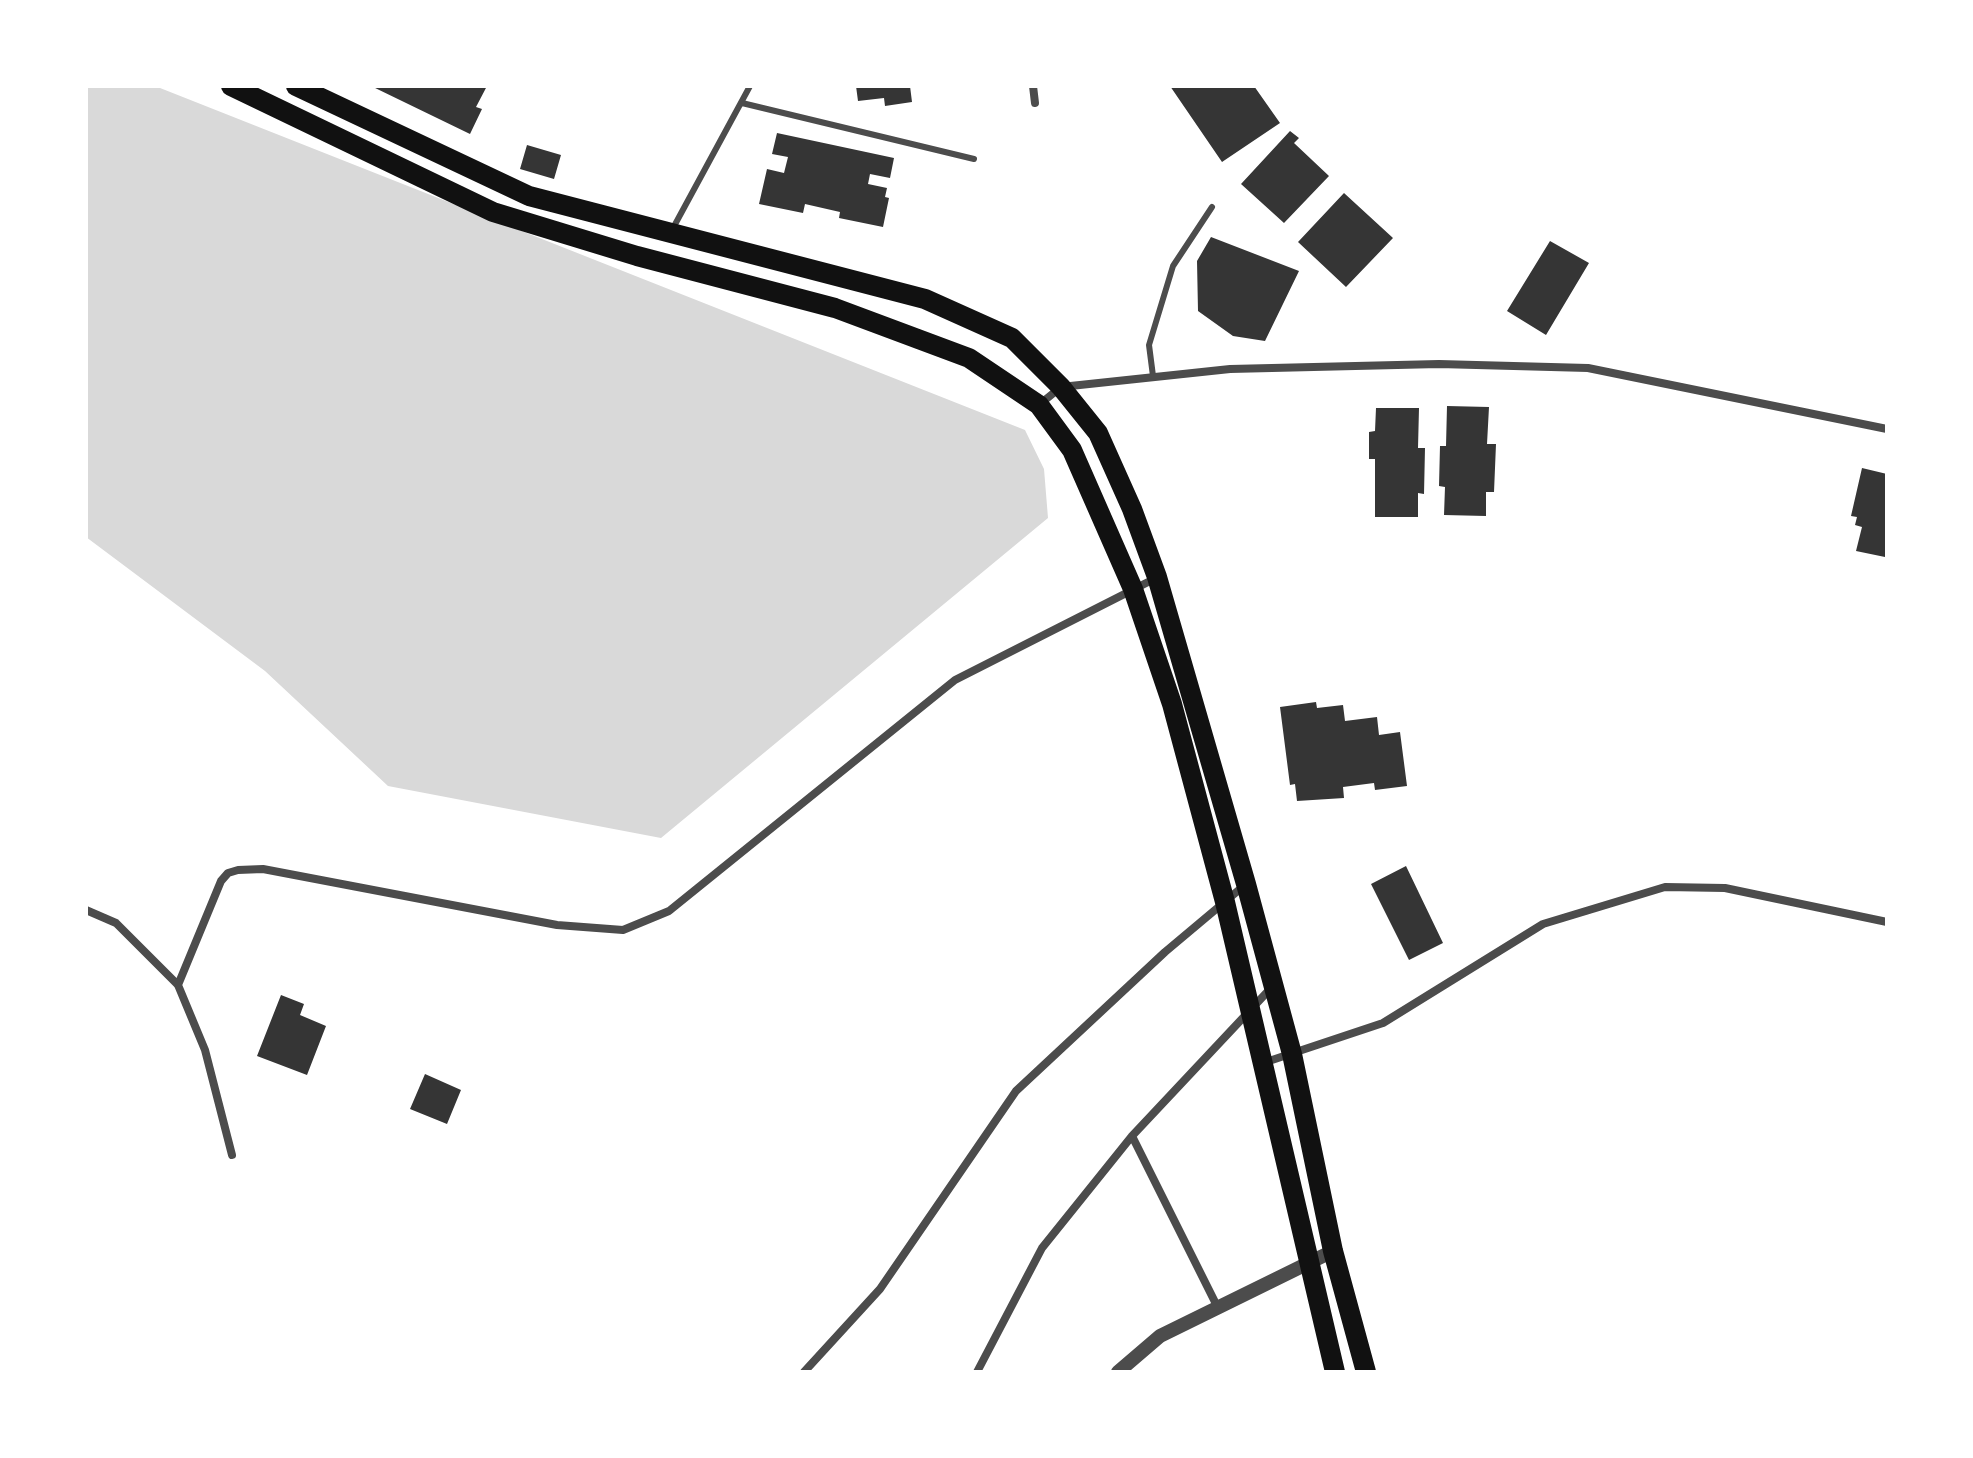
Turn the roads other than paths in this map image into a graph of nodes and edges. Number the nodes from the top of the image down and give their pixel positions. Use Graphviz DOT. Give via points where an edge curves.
graph roads {
  1 [pos="231,86"];
  2 [pos="296,86"];
  3 [pos="750,86"];
  4 [pos="1033,86"];
  5 [pos="742,103"];
  6 [pos="1035,103"];
  7 [pos="974,159"];
  8 [pos="1212,207"];
  9 [pos="670,233"];
  10 [pos="1153,376"];
  11 [pos="1061,387"];
  12 [pos="1039,405"];
  13 [pos="1887,429"];
  14 [pos="1157,577"];
  15 [pos="1133,589"];
  16 [pos="1246,884"];
  17 [pos="1225,902"];
  18 [pos="86,910"];
  19 [pos="1887,922"];
  20 [pos="178,985"];
  21 [pos="1272,988"];
  22 [pos="1251,1010"];
  23 [pos="1292,1054"];
  24 [pos="1263,1063"];
  25 [pos="1132,1136"];
  26 [pos="232,1155"];
  27 [pos="1333,1251"];
  28 [pos="1307,1263"];
  29 [pos="1217,1306"];
  30 [pos="804,1372"];
  31 [pos="977,1372"];
  32 [pos="1118,1372"];
  33 [pos="1335,1372"];
  34 [pos="1366,1372"];
  1 -- 12 [label="main road" via="493,212 835,308 969,358"];
  2 -- 9 [label="main road" via="529,196"];
  3 -- 5 [label="lane"];
  4 -- 6 [label="street"];
  5 -- 7 [label="lane"];
  5 -- 9 [label="lane"];
  8 -- 10 [label="lane" via="1173,266 1149,345"];
  9 -- 11 [label="main road" via="925,299 1012,338"];
  10 -- 11 [label="street"];
  10 -- 13 [label="street" via="1439,364 1588,368"];
  11 -- 12 [label="street"];
  11 -- 14 [label="main road" via="1098,433"];
  12 -- 15 [label="main road" via="1072,450"];
  14 -- 15 [label="street"];
  14 -- 16 [label="main road"];
  15 -- 17 [label="main road" via="1172,704"];
  15 -- 20 [label="street" via="955,680 669,911 623,930 557,925 263,869 238,870 221,881"];
  16 -- 17 [label="street"];
  16 -- 21 [label="main road"];
  17 -- 22 [label="main road"];
  17 -- 30 [label="street" via="1016,1091 880,1289"];
  18 -- 20 [label="street" via="116,923"];
  19 -- 23 [label="street" via="1725,888 1665,887 1543,924 1383,1023"];
  20 -- 26 [label="street" via="205,1050"];
  21 -- 22 [label="street"];
  21 -- 23 [label="main road"];
  22 -- 24 [label="main road"];
  22 -- 25 [label="street"];
  23 -- 24 [label="street"];
  23 -- 27 [label="main road"];
  24 -- 28 [label="main road"];
  25 -- 29 [label="street"];
  25 -- 31 [label="street" via="1042,1248"];
  27 -- 28 [label="street"];
  27 -- 34 [label="main road"];
  28 -- 29 [label="street"];
  28 -- 33 [label="main road"];
  29 -- 32 [label="street" via="1160,1336"];
}
